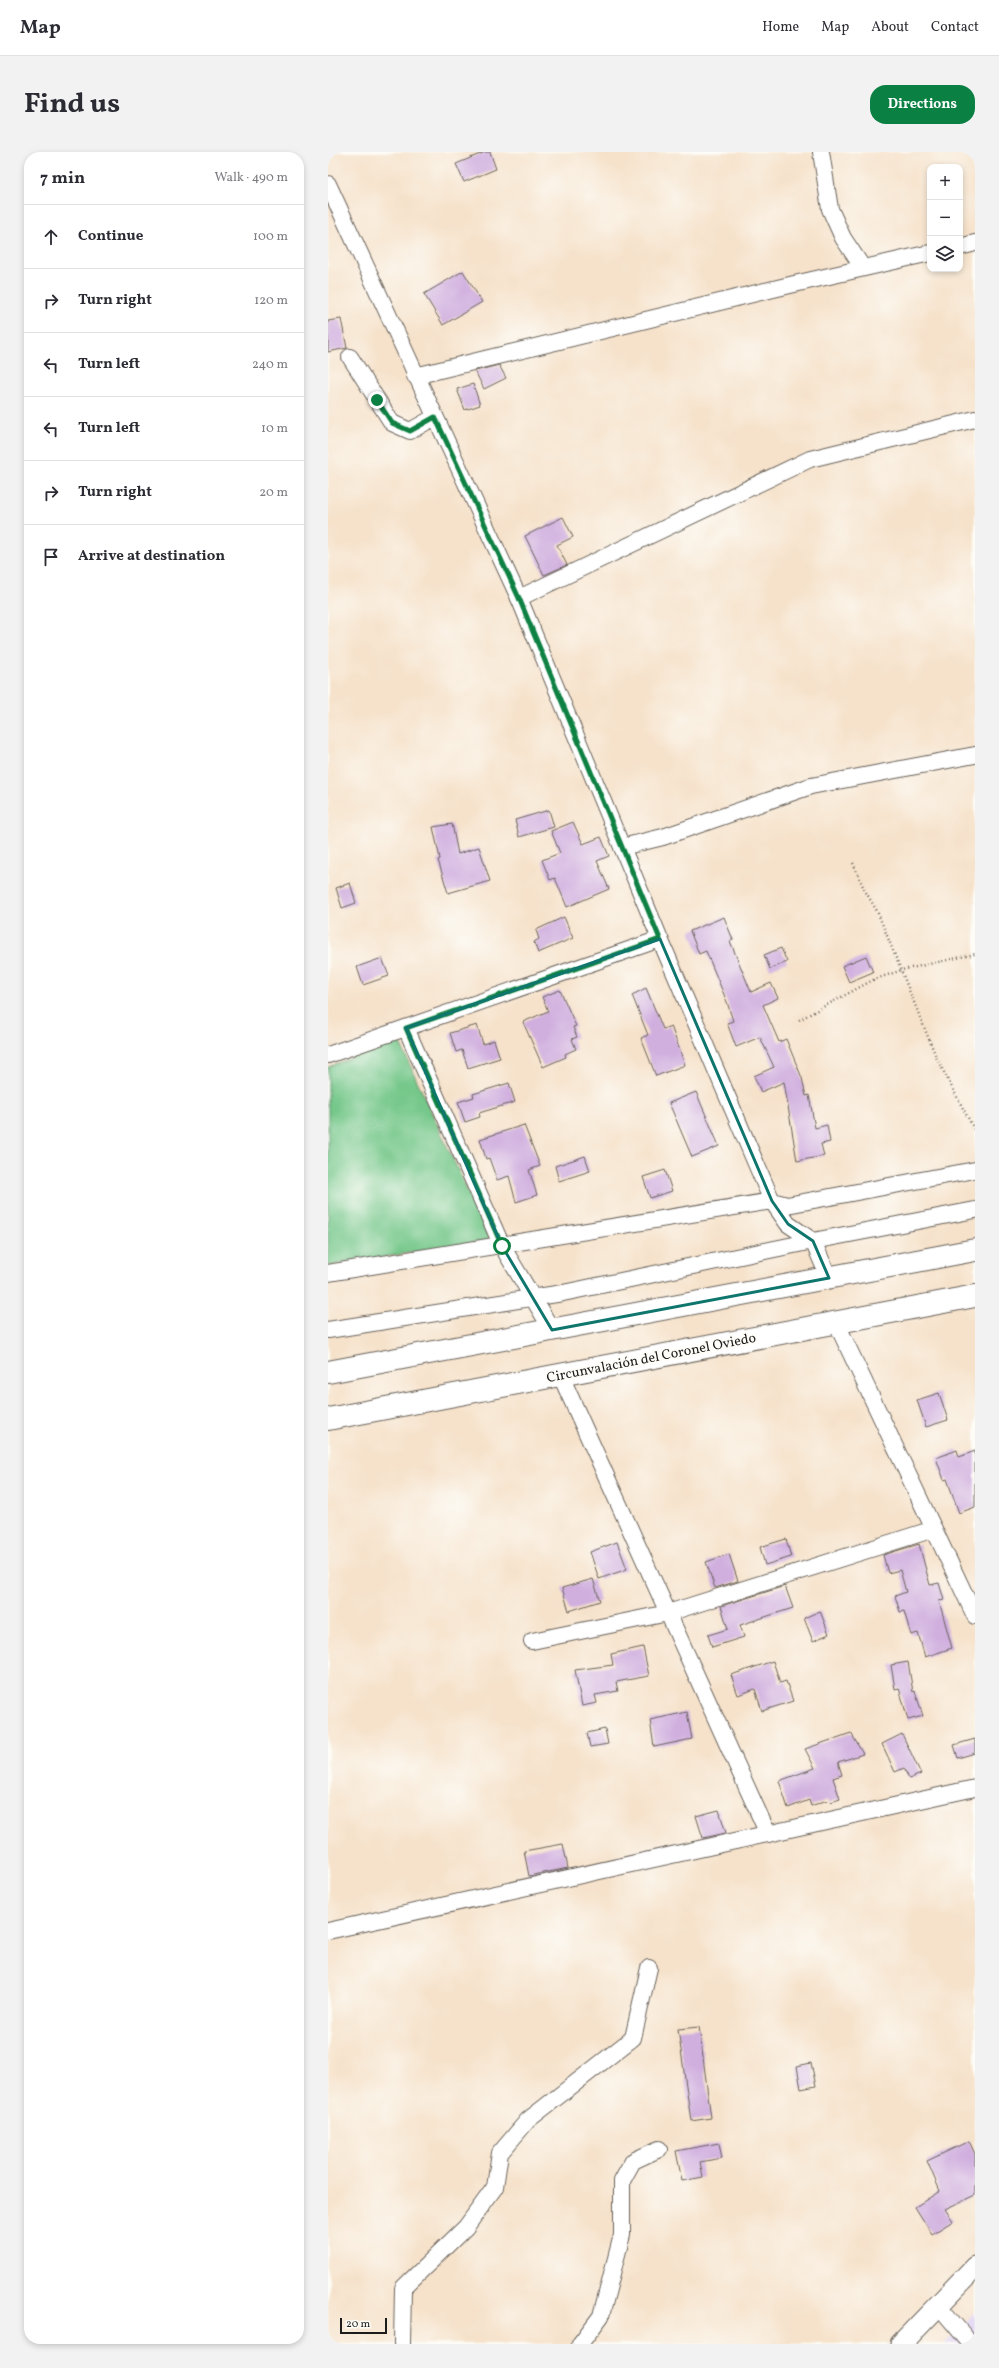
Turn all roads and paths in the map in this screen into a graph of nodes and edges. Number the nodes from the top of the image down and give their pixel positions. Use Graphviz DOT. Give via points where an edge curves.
graph roads {
  1 [pos="821,152"];
  2 [pos="328,184"];
  3 [pos="975,243"];
  4 [pos="963,246"];
  5 [pos="927,255"];
  6 [pos="863,268"];
  7 [pos="350,357"];
  8 [pos="415,376"];
  9 [pos="435,417"];
  10 [pos="975,419"];
  11 [pos="519,598"];
  12 [pos="975,755"];
  13 [pos="622,847"];
  14 [pos="853,863"];
  15 [pos="660,939"];
  16 [pos="975,954"];
  17 [pos="902,970"];
  18 [pos="800,1020"];
  19 [pos="406,1028"];
  20 [pos="328,1055"];
  21 [pos="975,1131"];
  22 [pos="975,1170"];
  23 [pos="772,1201"];
  24 [pos="975,1210"];
  25 [pos="813,1241"];
  26 [pos="502,1246"];
  27 [pos="975,1250"];
  28 [pos="328,1273"];
  29 [pos="829,1278"];
  30 [pos="975,1296"];
  31 [pos="532,1297"];
  32 [pos="836,1322"];
  33 [pos="328,1330"];
  34 [pos="552,1330"];
  35 [pos="328,1372"];
  36 [pos="560,1374"];
  37 [pos="328,1419"];
  38 [pos="934,1529"];
  39 [pos="668,1613"];
  40 [pos="975,1616"];
  41 [pos="532,1641"];
  42 [pos="975,1788"];
  43 [pos="768,1834"];
  44 [pos="328,1931"];
  45 [pos="649,1968"];
  46 [pos="659,2149"];
  47 [pos="975,2267"];
  48 [pos="938,2305"];
  49 [pos="402,2344"];
  50 [pos="580,2344"];
  51 [pos="901,2344"];
  52 [pos="971,2344"];
  1 -- 6 [label="street" via="830,209 843,238"];
  2 -- 8 [label="street"];
  3 -- 4 [label="street"];
  5 -- 6 [label="street"];
  6 -- 8 [label="street"];
  7 -- 9 [label="street" via="392,423 410,431"];
  8 -- 9 [label="street"];
  9 -- 11 [label="street"];
  10 -- 11 [label="street" via="810,459"];
  11 -- 13 [label="street"];
  12 -- 13 [label="street" via="811,786 663,837"];
  13 -- 15 [label="street"];
  14 -- 17 [label="path"];
  15 -- 19 [label="street"];
  15 -- 23 [label="street"];
  16 -- 17 [label="path"];
  17 -- 18 [label="path" via="873,980"];
  17 -- 21 [label="path" via="937,1059"];
  19 -- 20 [label="street"];
  19 -- 26 [label="street"];
  22 -- 23 [label="street" via="787,1205"];
  23 -- 25 [label="street" via="788,1224"];
  23 -- 26 [label="street"];
  24 -- 25 [label="street"];
  25 -- 29 [label="street"];
  25 -- 31 [label="street" via="563,1293"];
  26 -- 28 [label="street"];
  26 -- 31 [label="street"];
  27 -- 29 [label="highway"];
  29 -- 34 [label="highway"];
  30 -- 32 [label="highway, Circunvalación del Coronel Oviedo"];
  31 -- 33 [label="street"];
  31 -- 34 [label="street"];
  32 -- 36 [label="highway, Circunvalación del Coronel Oviedo"];
  32 -- 38 [label="street"];
  34 -- 35 [label="highway"];
  36 -- 37 [label="highway, Circunvalación del Coronel Oviedo"];
  36 -- 39 [label="street"];
  38 -- 39 [label="street"];
  38 -- 40 [label="street"];
  39 -- 41 [label="street"];
  39 -- 43 [label="street"];
  42 -- 43 [label="street"];
  43 -- 44 [label="street"];
  45 -- 49 [label="street" via="633,2038 528,2120 500,2153 495,2187 466,2227 402,2288"];
  46 -- 50 [label="street" via="633,2161 622,2182 622,2235 601,2316"];
  47 -- 48 [label="main road"];
  48 -- 51 [label="main road"];
  48 -- 52 [label="street"];
}
